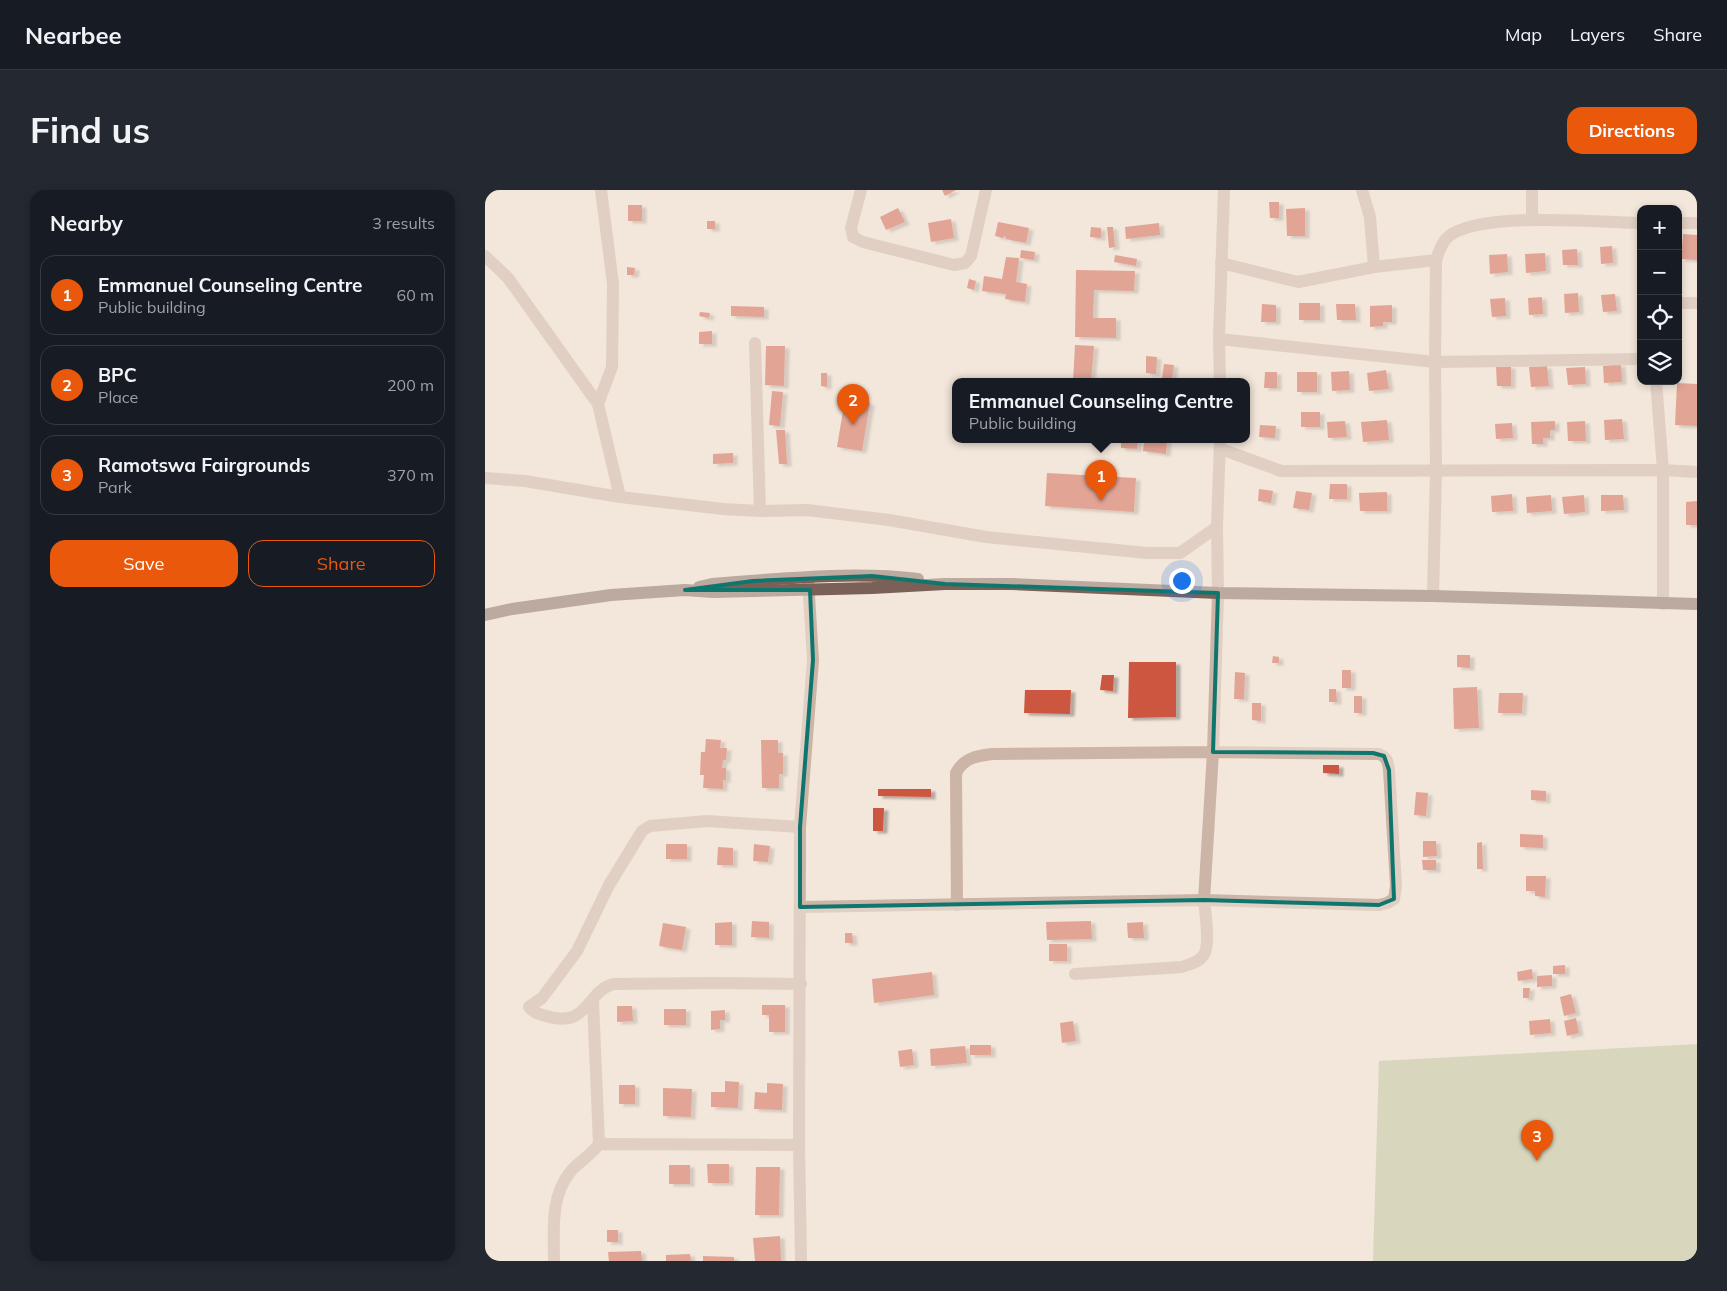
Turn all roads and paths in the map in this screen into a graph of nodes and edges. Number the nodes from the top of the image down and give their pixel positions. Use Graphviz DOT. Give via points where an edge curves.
graph roads {
  1 [pos="601,190"];
  2 [pos="861,190"];
  3 [pos="986,190"];
  4 [pos="1224,190"];
  5 [pos="1362,190"];
  6 [pos="1532,190"];
  7 [pos="1533,220"];
  8 [pos="1637,223"];
  9 [pos="1682,223"];
  10 [pos="1697,223"];
  11 [pos="485,256"];
  12 [pos="1436,260"];
  13 [pos="1221,264"];
  14 [pos="1375,267"];
  15 [pos="1697,302"];
  16 [pos="1682,303"];
  17 [pos="1219,339"];
  18 [pos="755,343"];
  19 [pos="1637,359"];
  20 [pos="1435,362"];
  21 [pos="1220,378"];
  22 [pos="1656,385"];
  23 [pos="598,404"];
  24 [pos="1221,444"];
  25 [pos="1663,470"];
  26 [pos="1436,471"];
  27 [pos="1697,472"];
  28 [pos="485,478"];
  29 [pos="620,497"];
  30 [pos="760,512"];
  31 [pos="1217,527"];
  32 [pos="809,583"];
  33 [pos="1218,593"];
  34 [pos="1433,596"];
  35 [pos="1663,604"];
  36 [pos="1697,604"];
  37 [pos="485,615"];
  38 [pos="1213,752"];
  39 [pos="800,827"];
  40 [pos="1204,900"];
  41 [pos="957,905"];
  42 [pos="800,907"];
  43 [pos="1075,974"];
  44 [pos="801,984"];
  45 [pos="593,1001"];
  46 [pos="599,1144"];
  47 [pos="799,1145"];
  48 [pos="554,1261"];
  49 [pos="801,1261"];
  1 -- 23 [label="street" via="613,284 612,367"];
  2 -- 3 [label="street" via="851,228 853,237 954,265 965,263 971,256"];
  4 -- 13 [label="street"];
  5 -- 14 [label="street" via="1370,216"];
  6 -- 7 [label="street"];
  7 -- 8 [label="street"];
  7 -- 12 [label="street" via="1485,222 1462,228 1448,237"];
  9 -- 10 [label="street"];
  11 -- 23 [label="street" via="508,278"];
  12 -- 14 [label="street"];
  12 -- 20 [label="street"];
  13 -- 14 [label="street" via="1298,282"];
  13 -- 17 [label="street"];
  15 -- 16 [label="street"];
  17 -- 20 [label="street"];
  17 -- 21 [label="street"];
  18 -- 30 [label="street"];
  19 -- 20 [label="street"];
  20 -- 26 [label="street"];
  22 -- 25 [label="street"];
  23 -- 29 [label="street"];
  24 -- 26 [label="street" via="1281,472"];
  24 -- 31 [label="street"];
  25 -- 26 [label="street"];
  25 -- 27 [label="street"];
  25 -- 35 [label="street"];
  26 -- 34 [label="street"];
  28 -- 29 [label="street" via="525,481"];
  29 -- 30 [label="street"];
  30 -- 31 [label="street" via="807,510 986,537 1147,554 1180,553"];
  31 -- 33 [label="street"];
  32 -- 33 [label="main road" via="872,576 945,584"];
  32 -- 37 [label="main road" via="712,584 685,590 611,595"];
  32 -- 39 [label="street" via="813,660"];
  33 -- 34 [label="main road"];
  33 -- 38 [label="street"];
  34 -- 35 [label="main road"];
  35 -- 36 [label="main road"];
  38 -- 40 [label="street"];
  38 -- 40 [label="street" via="1373,753 1384,756 1389,770 1396,894 1394,899 1379,905"];
  38 -- 41 [label="street" via="992,754 968,759 956,773"];
  39 -- 42 [label="street"];
  39 -- 45 [label="street" via="707,822 650,826 642,831 609,885 577,951 543,998 529,1007 533,1012 555,1019 569,1018"];
  40 -- 41 [label="street"];
  40 -- 43 [label="street" via="1207,945 1205,956 1197,962 1182,967"];
  41 -- 42 [label="street"];
  42 -- 44 [label="street"];
  44 -- 45 [label="street" via="613,984 600,990"];
  44 -- 47 [label="street"];
  45 -- 46 [label="street"];
  46 -- 47 [label="street"];
  46 -- 48 [label="street" via="571,1171 559,1191 554,1212"];
  47 -- 49 [label="street"];
}
